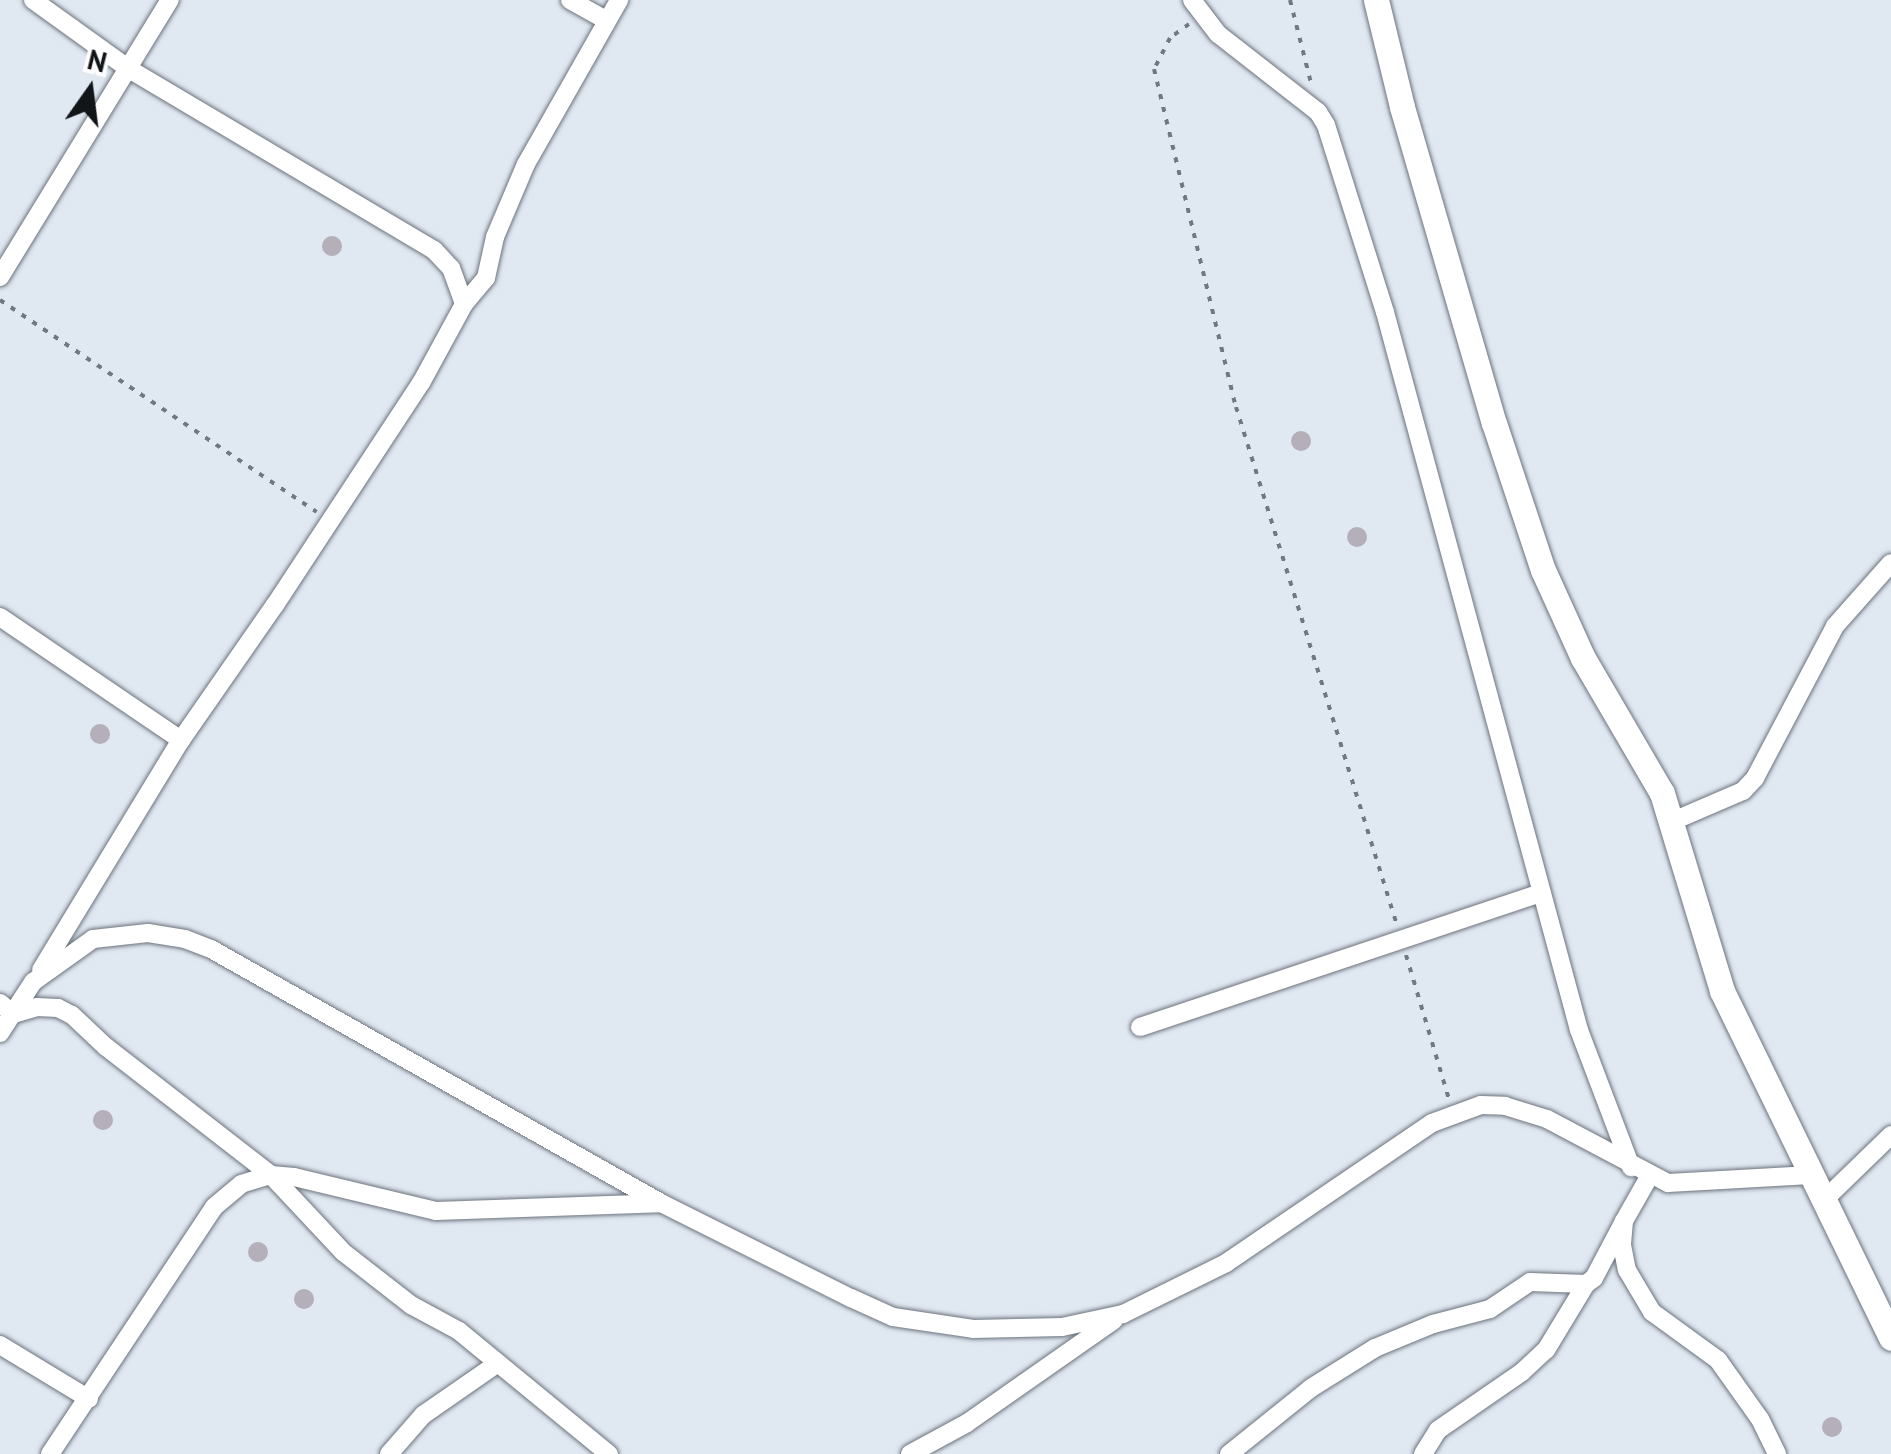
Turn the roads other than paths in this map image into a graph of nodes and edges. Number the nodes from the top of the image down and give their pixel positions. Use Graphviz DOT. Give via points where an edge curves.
graph roads {
  1 [pos="34,0"];
  2 [pos="170,0"];
  3 [pos="570,0"];
  4 [pos="619,0"];
  5 [pos="1376,0"];
  6 [pos="1197,8"];
  7 [pos="606,20"];
  8 [pos="130,70"];
  9 [pos="0,276"];
  10 [pos="464,304"];
  11 [pos="1891,563"];
  12 [pos="0,617"];
  13 [pos="181,740"];
  14 [pos="1673,821"];
  15 [pos="1541,893"];
  16 [pos="32,982"];
  17 [pos="6,1009"];
  18 [pos="1140,1026"];
  19 [pos="0,1033"];
  20 [pos="1891,1135"];
  21 [pos="1631,1167"];
  22 [pos="271,1175"];
  23 [pos="1812,1175"];
  24 [pos="1649,1177"];
  25 [pos="1823,1201"];
  26 [pos="661,1203"];
  27 [pos="1624,1221"];
  28 [pos="1586,1284"];
  29 [pos="1122,1314"];
  30 [pos="1891,1338"];
  31 [pos="0,1345"];
  32 [pos="498,1362"];
  33 [pos="90,1399"];
  34 [pos="50,1454"];
  35 [pos="389,1454"];
  36 [pos="609,1454"];
  37 [pos="910,1454"];
  38 [pos="1230,1454"];
  39 [pos="1423,1454"];
  40 [pos="1778,1454"];
  1 -- 8 [label="street"];
  2 -- 8 [label="street"];
  3 -- 7 [label="street"];
  4 -- 7 [label="street"];
  5 -- 14 [label="street" via="1542,570"];
  6 -- 15 [label="street" via="1218,34 1318,112 1385,312"];
  7 -- 10 [label="street" via="526,164 495,237 486,278"];
  8 -- 9 [label="street"];
  8 -- 10 [label="street" via="428,245 451,268"];
  10 -- 13 [label="street" via="421,382"];
  11 -- 14 [label="street" via="1835,626 1755,778 1734,796"];
  12 -- 13 [label="street"];
  13 -- 16 [label="street"];
  14 -- 23 [label="street" via="1722,991"];
  15 -- 18 [label="street"];
  15 -- 21 [label="street" via="1579,1030"];
  16 -- 17 [label="street"];
  16 -- 26 [label="street" via="94,939 148,932 185,939"];
  17 -- 19 [label="street"];
  17 -- 22 [label="street" via="58,1008 72,1015"];
  20 -- 25 [label="street"];
  21 -- 24 [label="street"];
  21 -- 29 [label="street" via="1524,1111 1482,1105 1453,1113 1226,1263"];
  22 -- 26 [label="street" via="436,1211"];
  22 -- 32 [label="street" via="343,1252"];
  22 -- 33 [label="street" via="242,1184 214,1206"];
  23 -- 24 [label="street" via="1738,1176 1690,1186"];
  23 -- 25 [label="street"];
  24 -- 27 [label="street"];
  25 -- 30 [label="street"];
  26 -- 29 [label="street" via="893,1316 1002,1329 1062,1327"];
  27 -- 28 [label="street"];
  27 -- 40 [label="street" via="1624,1259 1644,1302 1718,1360"];
  28 -- 38 [label="street" via="1530,1282 1490,1309 1375,1348 1311,1388"];
  28 -- 39 [label="street" via="1546,1350 1438,1430"];
  29 -- 37 [label="street" via="968,1422"];
  31 -- 33 [label="street"];
  32 -- 35 [label="street" via="423,1415"];
  32 -- 36 [label="street"];
  33 -- 34 [label="street"];
}
